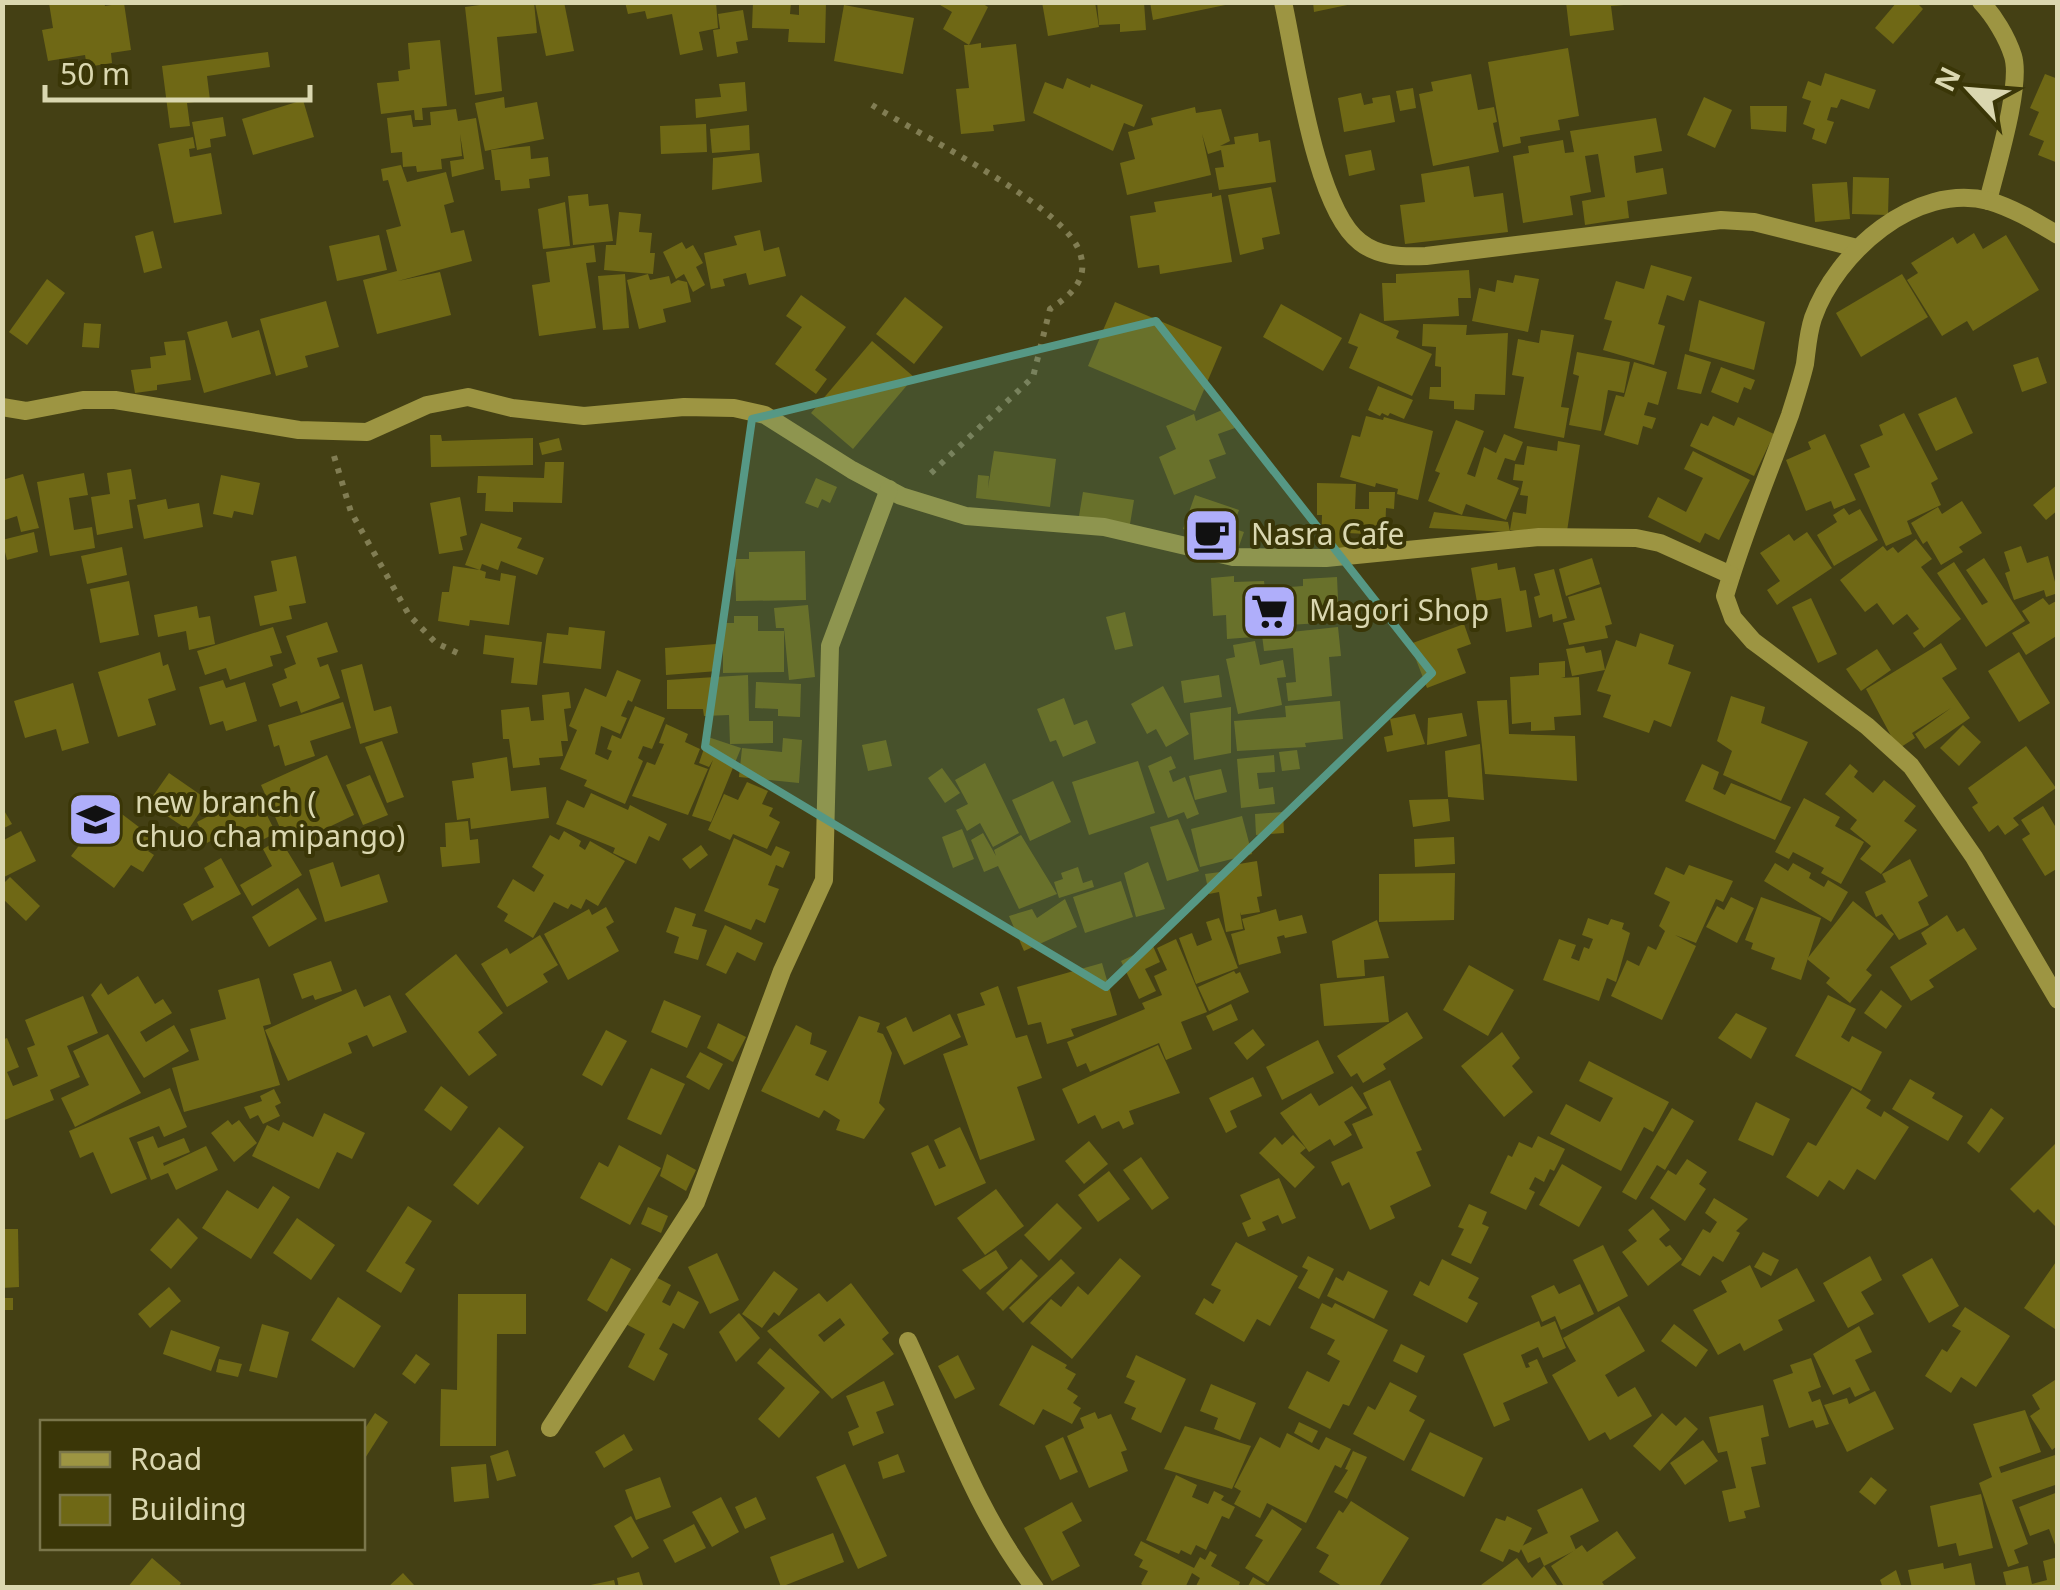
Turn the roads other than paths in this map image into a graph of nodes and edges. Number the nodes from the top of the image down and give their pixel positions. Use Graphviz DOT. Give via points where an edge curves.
graph roads {
  1 [pos="1283,2"];
  2 [pos="1980,2"];
  3 [pos="1988,201"];
  4 [pos="2058,235"];
  5 [pos="1857,248"];
  6 [pos="2,407"];
  7 [pos="895,492"];
  8 [pos="1730,576"];
  9 [pos="2058,1000"];
  10 [pos="908,1341"];
  11 [pos="550,1428"];
  12 [pos="1034,1588"];
  1 -- 5 [label="street" via="1324,190 1340,223 1361,244 1395,258 1426,256 1720,220"];
  2 -- 3 [label="street" via="2014,58 2012,101"];
  3 -- 4 [label="street"];
  3 -- 5 [label="street" via="1962,198 1909,210"];
  5 -- 8 [label="street" via="1828,284 1812,321 1804,369"];
  6 -- 7 [label="street" via="26,411 115,400 245,423 367,432 427,405 468,396 584,416 734,408 765,415"];
  7 -- 8 [label="street" via="966,516 1104,527 1233,557 1326,558 1606,536 1660,542"];
  7 -- 11 [label="street" via="830,646 824,880 782,972 696,1202"];
  8 -- 9 [label="street" via="1725,596 1753,642 1911,766"];
  10 -- 12 [label="street" via="995,1528"];
}
